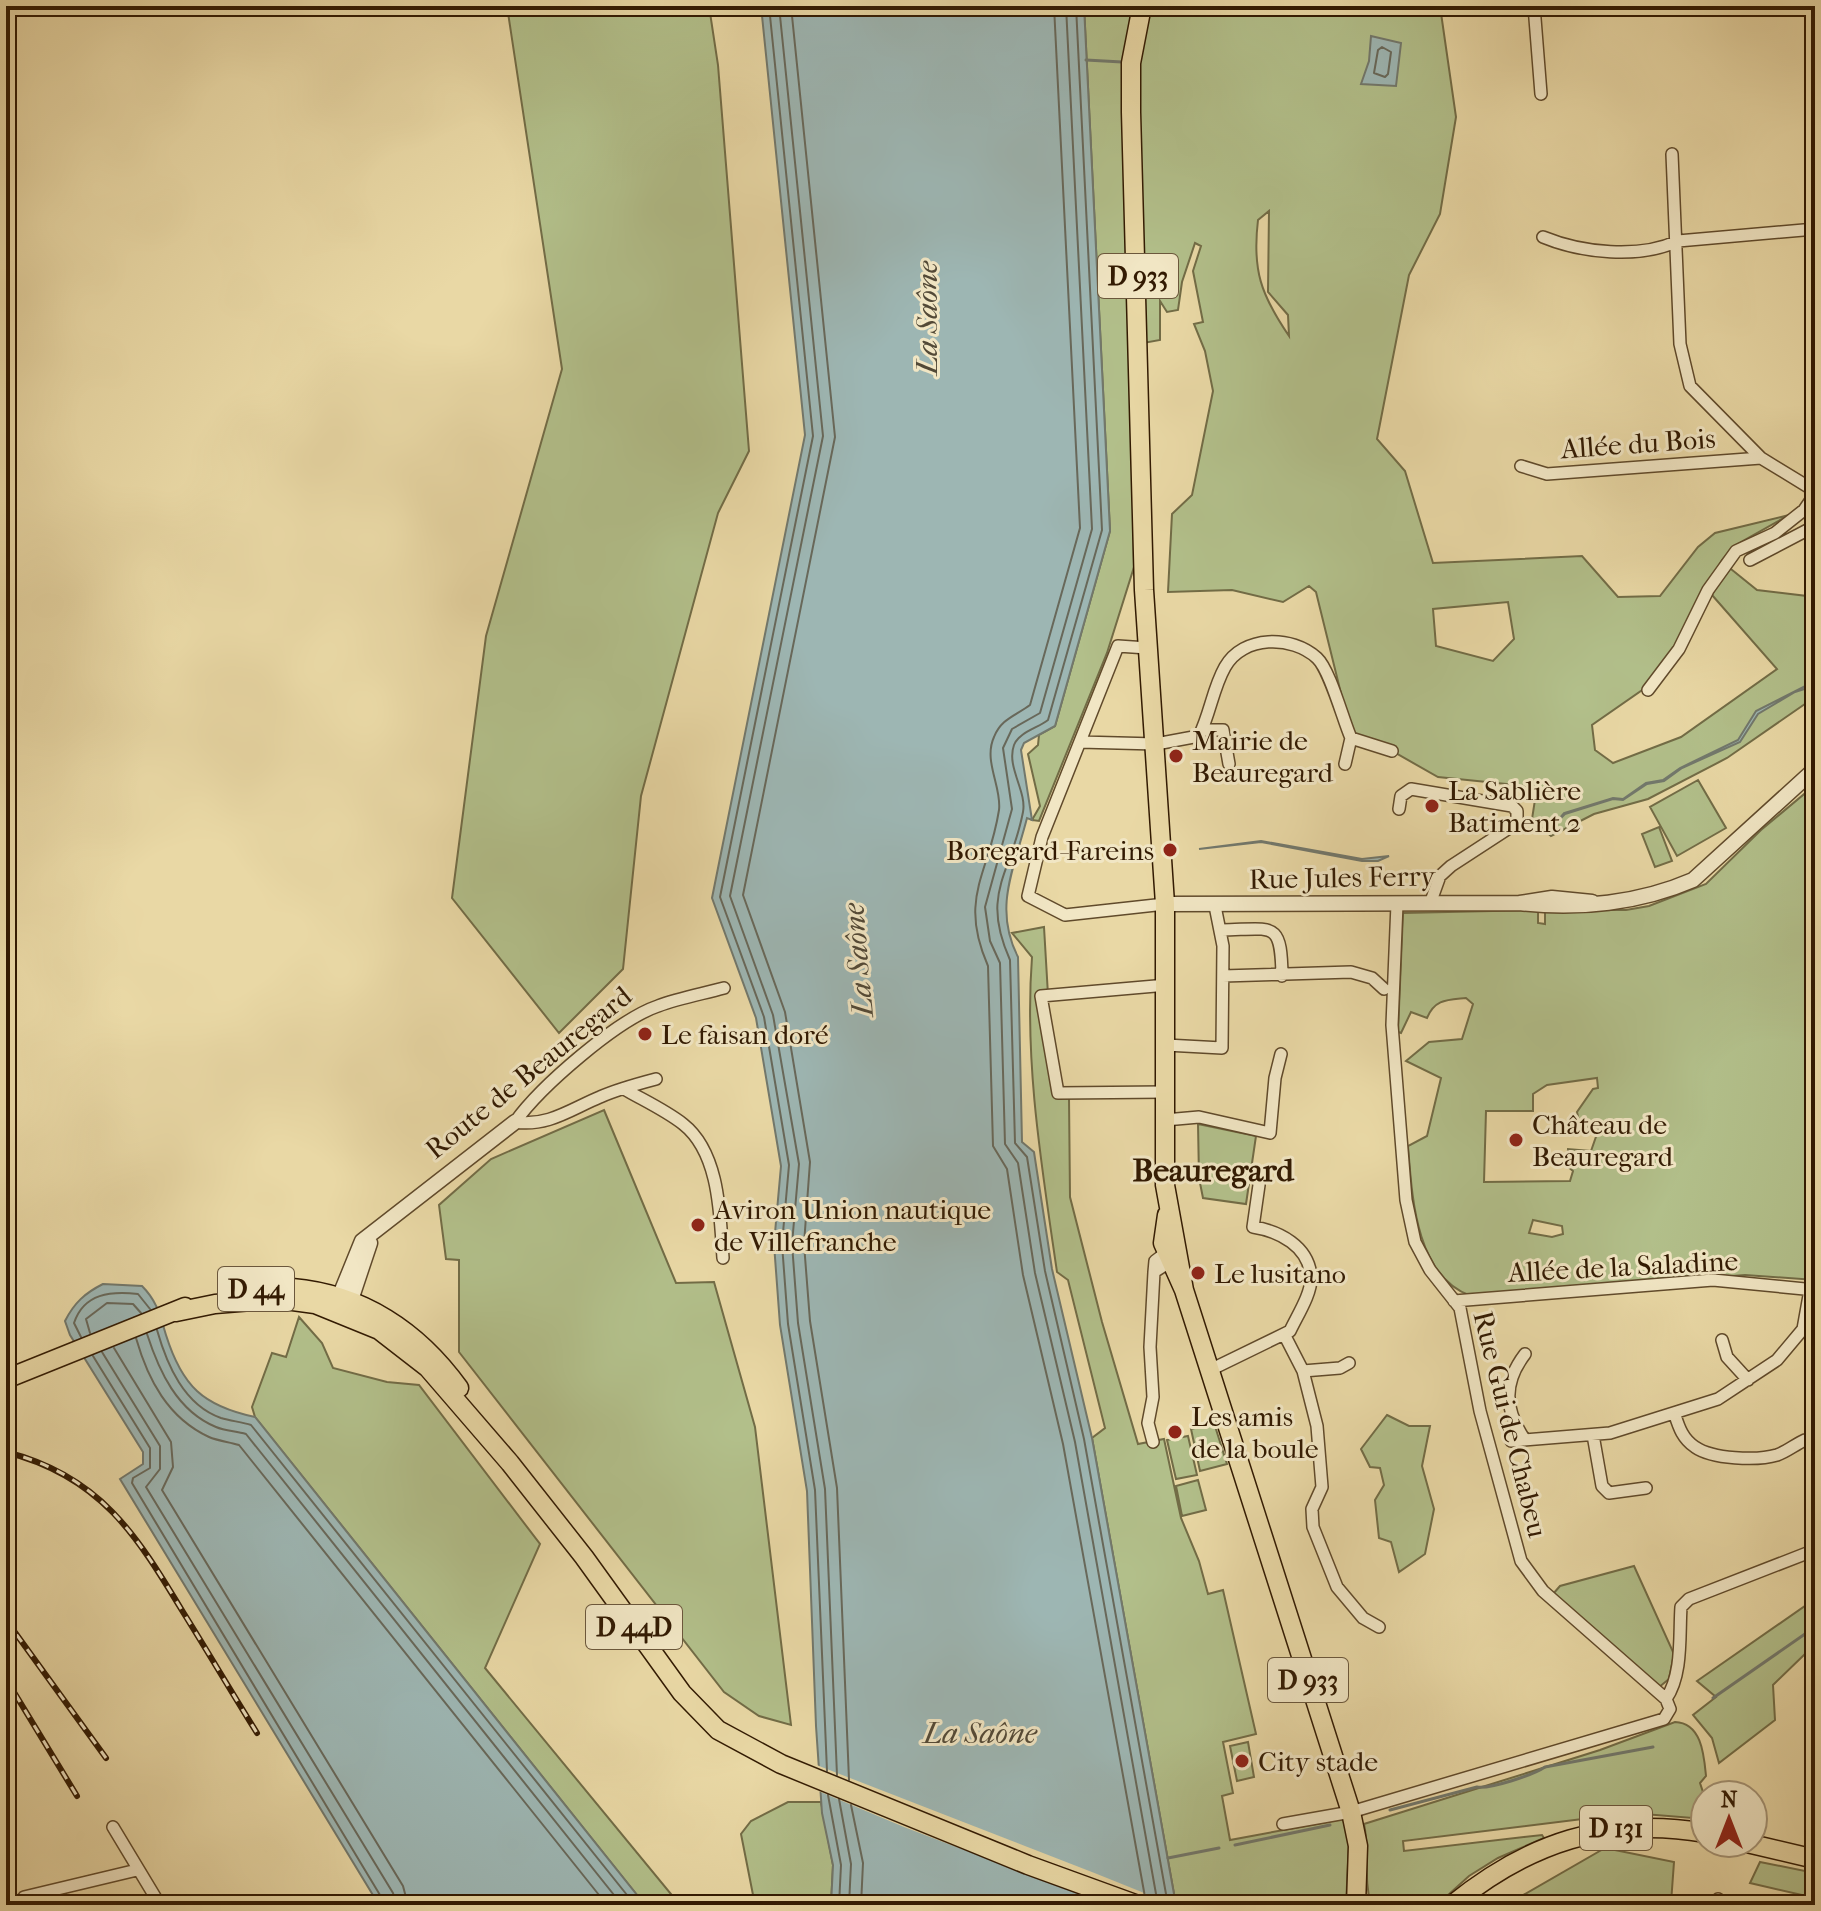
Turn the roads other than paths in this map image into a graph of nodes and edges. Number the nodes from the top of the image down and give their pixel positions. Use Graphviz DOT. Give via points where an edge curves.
graph roads {
  1 [pos="1142,6"];
  2 [pos="1534,6"];
  3 [pos="1541,94"];
  4 [pos="1672,154"];
  5 [pos="1815,229"];
  6 [pos="1543,237"];
  7 [pos="1678,241"];
  8 [pos="1761,458"];
  9 [pos="1521,466"];
  10 [pos="1815,493"];
  11 [pos="1804,510"];
  12 [pos="1813,526"];
  13 [pos="1750,560"];
  14 [pos="1147,648"];
  15 [pos="1648,690"];
  16 [pos="1203,730"];
  17 [pos="1351,738"];
  18 [pos="1080,742"];
  19 [pos="1156,744"];
  20 [pos="1392,751"];
  21 [pos="1229,764"];
  22 [pos="1345,764"];
  23 [pos="1815,769"];
  24 [pos="1399,809"];
  25 [pos="1431,901"];
  26 [pos="1165,904"];
  27 [pos="1397,904"];
  28 [pos="1215,906"];
  29 [pos="1222,930"];
  30 [pos="1223,976"];
  31 [pos="1282,976"];
  32 [pos="1167,985"];
  33 [pos="724,988"];
  34 [pos="1384,989"];
  35 [pos="1166,1045"];
  36 [pos="1281,1054"];
  37 [pos="656,1079"];
  38 [pos="624,1089"];
  39 [pos="1165,1092"];
  40 [pos="1165,1120"];
  41 [pos="515,1122"];
  42 [pos="1257,1176"];
  43 [pos="1172,1254"];
  44 [pos="723,1258"];
  45 [pos="1812,1290"];
  46 [pos="343,1302"];
  47 [pos="1457,1304"];
  48 [pos="1809,1331"];
  49 [pos="1284,1334"];
  50 [pos="1722,1340"];
  51 [pos="1525,1354"];
  52 [pos="1349,1363"];
  53 [pos="1210,1370"];
  54 [pos="1303,1371"];
  55 [pos="6,1379"];
  56 [pos="1748,1380"];
  57 [pos="1675,1415"];
  58 [pos="1593,1435"];
  59 [pos="1525,1440"];
  60 [pos="1805,1440"];
  61 [pos="1511,1441"];
  62 [pos="1153,1442"];
  63 [pos="1646,1488"];
  64 [pos="1815,1550"];
  65 [pos="1379,1627"];
  66 [pos="1666,1699"];
  67 [pos="1351,1812"];
  68 [pos="1283,1824"];
  69 [pos="113,1827"];
  70 [pos="1689,1831"];
  71 [pos="1769,1848"];
  72 [pos="1531,1853"];
  73 [pos="1815,1859"];
  74 [pos="137,1870"];
  75 [pos="1358,1900"];
  76 [pos="20,1905"];
  77 [pos="160,1905"];
  78 [pos="1138,1905"];
  79 [pos="1452,1905"];
  80 [pos="1465,1905"];
  1 -- 14 [label="main road, D 933" via="1131,63 1131,112"];
  2 -- 3 [label="street"];
  4 -- 7 [label="street"];
  5 -- 7 [label="street"];
  6 -- 7 [label="street" via="1590,251 1663,248"];
  7 -- 8 [label="street" via="1680,344 1690,386"];
  8 -- 9 [label="street, Allée du Bois" via="1547,474"];
  8 -- 10 [label="street"];
  10 -- 11 [label="street"];
  11 -- 12 [label="street"];
  11 -- 15 [label="street" via="1775,533 1736,551 1708,590 1679,649"];
  12 -- 13 [label="street"];
  14 -- 18 [label="street" via="1118,646"];
  14 -- 19 [label="main road, D 933"];
  16 -- 17 [label="street" via="1225,667 1238,650 1268,640 1319,659"];
  16 -- 19 [label="street" via="1199,736"];
  16 -- 21 [label="street" via="1223,730"];
  17 -- 20 [label="street"];
  17 -- 22 [label="street"];
  18 -- 19 [label="street"];
  18 -- 26 [label="street" via="1034,859 1028,896 1065,915"];
  19 -- 26 [label="main road, D 933"];
  23 -- 25 [label="street, Rue Jules Ferry" via="1693,880 1644,897 1592,902"];
  24 -- 25 [label="street" via="1401,796 1411,789 1473,797 1517,811 1517,823 1440,876"];
  25 -- 27 [label="street, Rue Jules Ferry"];
  26 -- 28 [label="street, Rue Jules Ferry"];
  26 -- 32 [label="main road, D 933"];
  27 -- 28 [label="street, Rue Jules Ferry"];
  27 -- 47 [label="street, Rue Gui de Chabeu" via="1392,1025 1406,1200 1415,1242"];
  28 -- 29 [label="street"];
  29 -- 30 [label="street"];
  29 -- 31 [label="street" via="1276,933 1281,939"];
  30 -- 31 [label="street"];
  30 -- 35 [label="street" via="1222,1048"];
  31 -- 34 [label="street" via="1351,972 1372,978"];
  32 -- 35 [label="main road, D 933"];
  32 -- 39 [label="street" via="1041,996 1058,1093"];
  33 -- 41 [label="street, Route de Beauregard" via="632,1018 532,1098"];
  35 -- 39 [label="main road, D 933"];
  36 -- 40 [label="street" via="1270,1133 1199,1117"];
  37 -- 38 [label="street"];
  38 -- 41 [label="street" via="550,1121"];
  38 -- 44 [label="street" via="685,1126 706,1158 718,1197"];
  39 -- 40 [label="main road, D 933"];
  40 -- 43 [label="main road, D 933" via="1163,1243"];
  41 -- 46 [label="street, Route de Beauregard" via="380,1225"];
  42 -- 49 [label="street" via="1253,1227 1286,1236 1307,1261 1312,1280"];
  43 -- 53 [label="main road, D 933"];
  43 -- 62 [label="street" via="1155,1261 1148,1423"];
  45 -- 47 [label="street, Allée de la Saladine" via="1713,1280"];
  45 -- 48 [label="street"];
  46 -- 55 [label="main road, D 44" via="278,1299 176,1312"];
  46 -- 78 [label="main road, D 44D" via="420,1360 510,1463 700,1714 749,1750 781,1764"];
  47 -- 66 [label="street, Rue Gui de Chabeu" via="1482,1421 1521,1561 1539,1588"];
  48 -- 56 [label="street"];
  49 -- 53 [label="street"];
  49 -- 54 [label="street"];
  50 -- 56 [label="street" via="1727,1357"];
  51 -- 59 [label="street" via="1508,1382 1512,1414"];
  52 -- 54 [label="street"];
  53 -- 67 [label="main road, D 933"];
  54 -- 65 [label="street" via="1322,1459 1313,1527 1337,1587 1363,1618"];
  56 -- 57 [label="street" via="1718,1399"];
  57 -- 58 [label="street"];
  57 -- 60 [label="street" via="1682,1435 1708,1453 1776,1455"];
  58 -- 59 [label="street"];
  58 -- 63 [label="street" via="1602,1486 1609,1493"];
  59 -- 61 [label="street"];
  64 -- 66 [label="street" via="1689,1599 1681,1607 1678,1656"];
  66 -- 67 [label="street" via="1669,1713 1664,1719"];
  67 -- 68 [label="street"];
  67 -- 75 [label="main road, D 933" via="1358,1846"];
  69 -- 74 [label="street"];
  70 -- 72 [label="main road, D 131" via="1653,1825 1613,1828"];
  71 -- 73 [label="main road"];
  72 -- 79 [label="main road, D 131" via="1481,1881"];
  72 -- 80 [label="main road, D 131"];
  74 -- 76 [label="street" via="24,1897"];
  74 -- 77 [label="street"];
}
